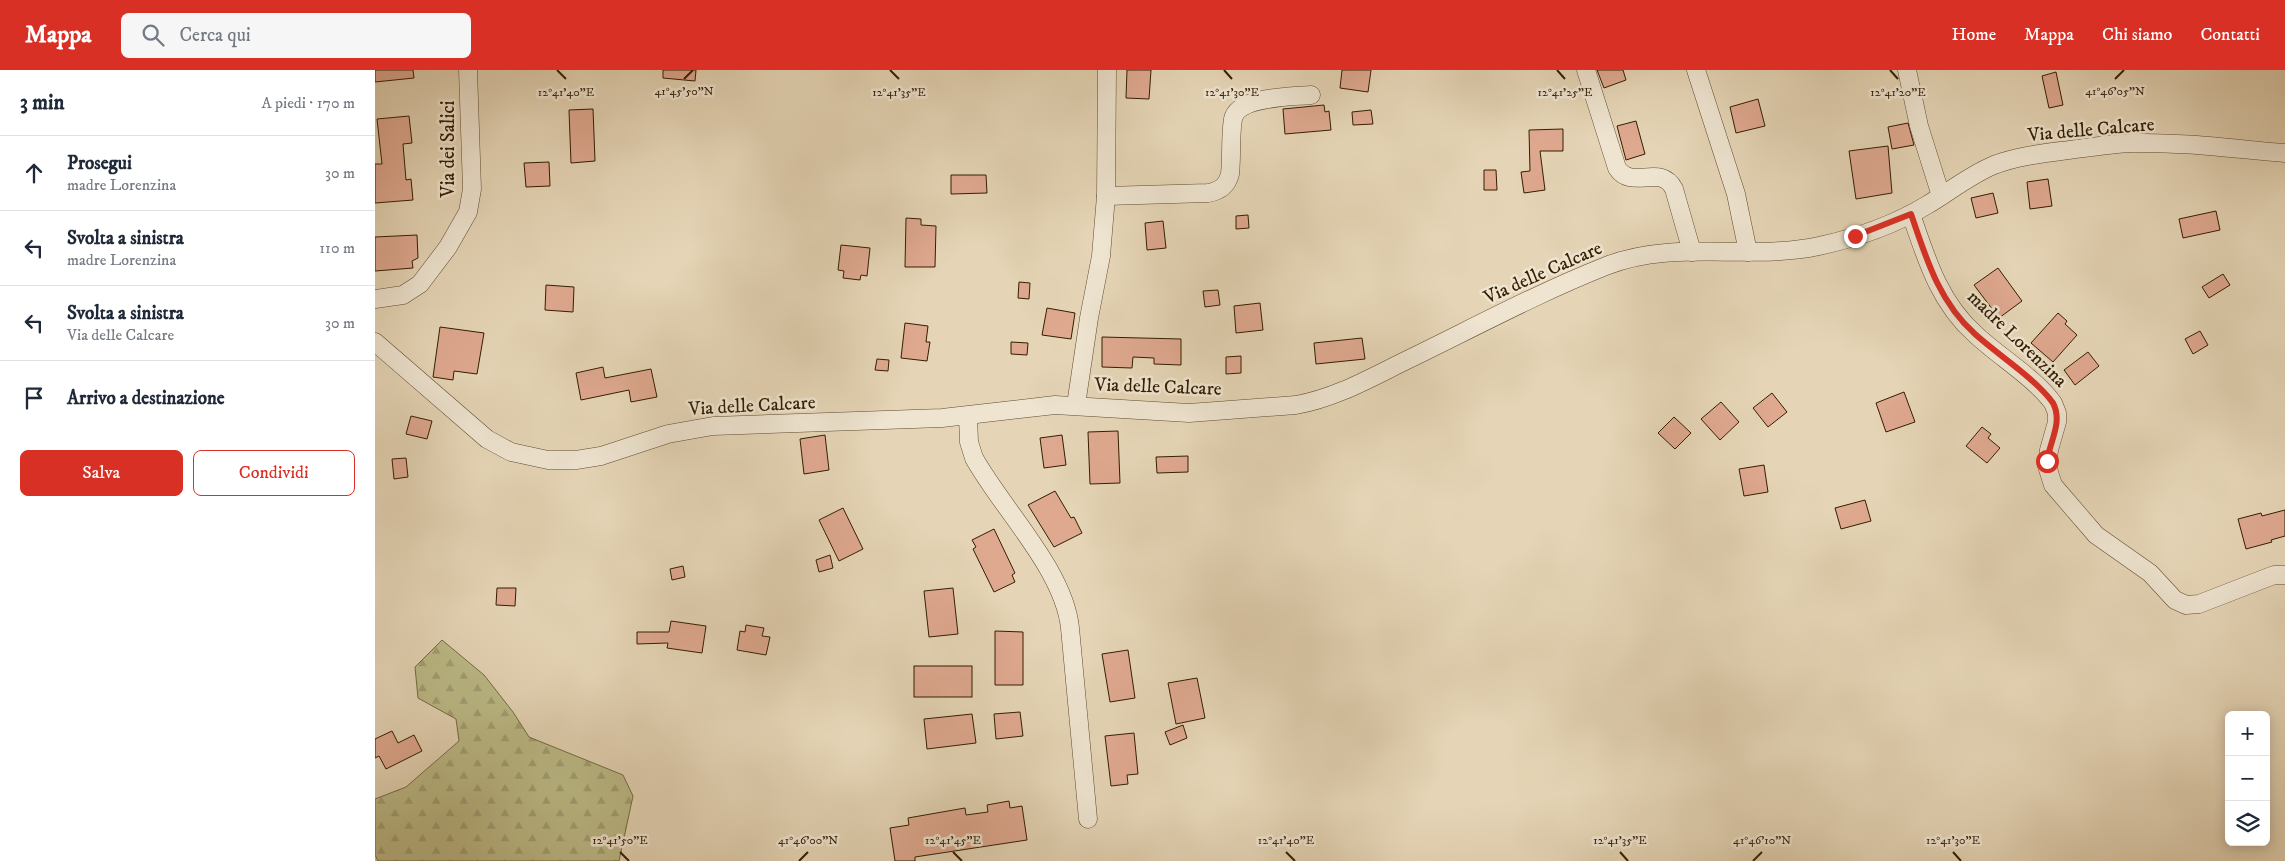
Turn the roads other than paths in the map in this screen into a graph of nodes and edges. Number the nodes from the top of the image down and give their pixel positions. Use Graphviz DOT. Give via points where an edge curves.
graph roads {
  1 [pos="468,70"];
  2 [pos="1107,70"];
  3 [pos="1586,70"];
  4 [pos="1696,70"];
  5 [pos="1907,70"];
  6 [pos="1311,95"];
  7 [pos="2285,153"];
  8 [pos="1106,196"];
  9 [pos="1941,196"];
  10 [pos="1911,214"];
  11 [pos="1692,252"];
  12 [pos="1748,252"];
  13 [pos="375,299"];
  14 [pos="375,342"];
  15 [pos="1076,405"];
  16 [pos="968,416"];
  17 [pos="2285,575"];
  18 [pos="1088,819"];
  1 -- 13 [label="street, Via dei Salici" via="472,189 468,212 421,284 403,295"];
  2 -- 8 [label="street"];
  3 -- 11 [label="street" via="1617,168 1636,179 1657,176 1668,180 1674,189"];
  4 -- 12 [label="street" via="1736,194"];
  5 -- 9 [label="street" via="1919,126"];
  6 -- 8 [label="street" via="1251,102 1239,108 1233,120 1229,178 1221,189 1208,193"];
  7 -- 9 [label="street, Via delle Calcare" via="2150,143 2075,149 1997,164"];
  8 -- 15 [label="street" via="1100,266"];
  9 -- 10 [label="street, Via delle Calcare"];
  10 -- 12 [label="street, Via delle Calcare" via="1821,246 1783,252"];
  10 -- 17 [label="street, madre Lorenzina" via="1931,272 1957,315 2053,403 2057,418 2048,456 2049,476 2056,490 2090,530 2150,573 2175,600 2186,605 2203,603 2274,576"];
  11 -- 12 [label="street, Via delle Calcare"];
  11 -- 15 [label="street, Via delle Calcare" via="1652,256 1607,266 1548,291 1355,385 1312,402 1199,413"];
  14 -- 16 [label="street, Via delle Calcare" via="487,439 520,455 548,460 601,456 668,434 713,426"];
  15 -- 16 [label="street, Via delle Calcare" via="1035,406"];
  16 -- 18 [label="street" via="969,442 974,458 1053,576 1065,602 1070,620"];
}
